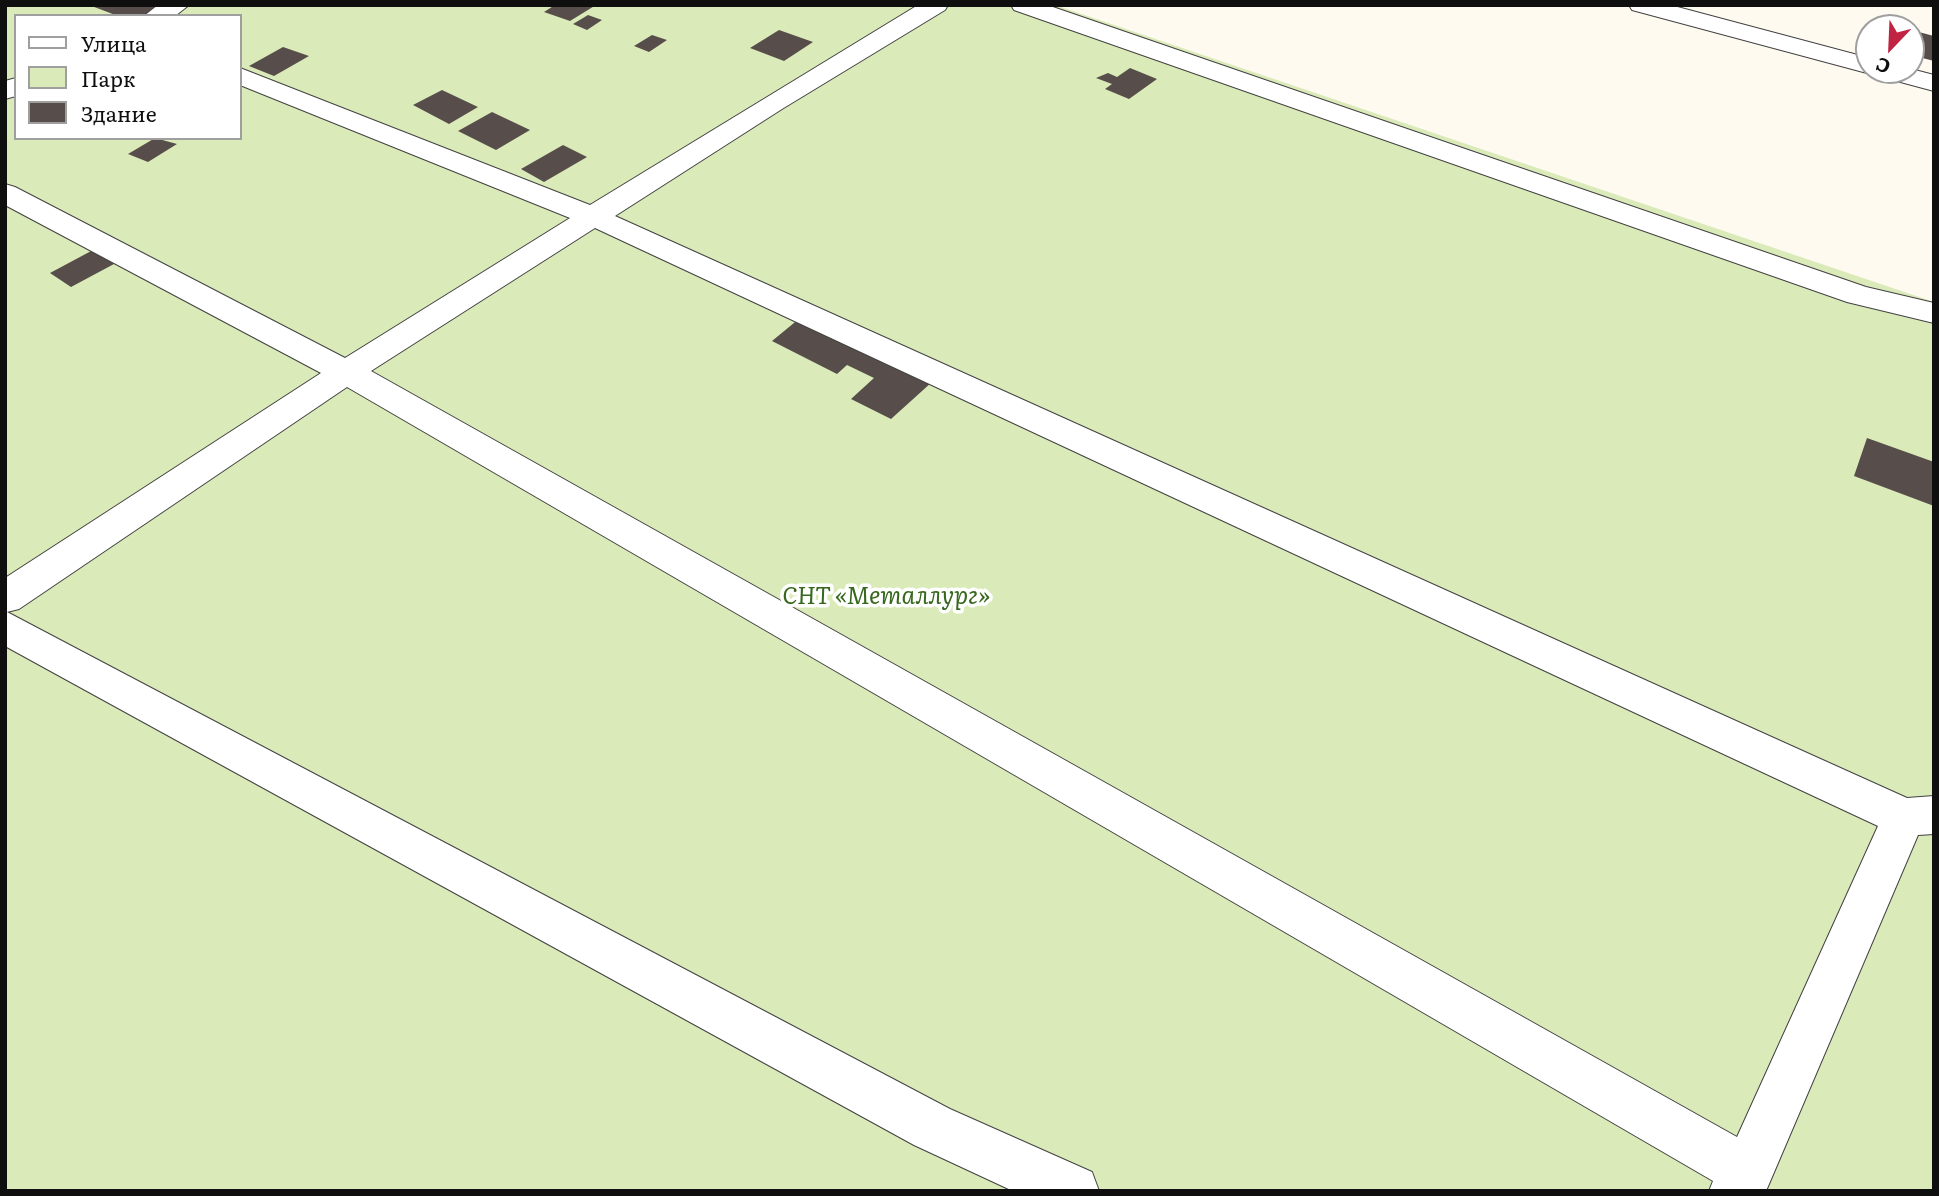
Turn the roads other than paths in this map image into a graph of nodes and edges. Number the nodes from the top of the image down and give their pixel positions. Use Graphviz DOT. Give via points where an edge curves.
graph roads {
  1 [pos="177,5"];
  2 [pos="936,5"];
  3 [pos="1023,5"];
  4 [pos="1102,5"];
  5 [pos="1641,5"];
  6 [pos="160,14"];
  7 [pos="1074,23"];
  8 [pos="1855,62"];
  9 [pos="242,77"];
  10 [pos="5,193"];
  11 [pos="594,217"];
  12 [pos="1934,313"];
  13 [pos="346,372"];
  14 [pos="5,598"];
  15 [pos="5,627"];
  16 [pos="1919,816"];
  17 [pos="1741,1181"];
  18 [pos="1073,1191"];
  1 -- 6 [label="street"];
  2 -- 11 [label="street"];
  3 -- 7 [label="street"];
  4 -- 7 [label="street"];
  5 -- 8 [label="street"];
  7 -- 12 [label="street" via="1858,295"];
  9 -- 11 [label="street"];
  10 -- 13 [label="street"];
  11 -- 13 [label="street"];
  11 -- 16 [label="street"];
  13 -- 14 [label="street"];
  13 -- 17 [label="street"];
  15 -- 18 [label="street" via="932,1127"];
  16 -- 17 [label="street"];
}
